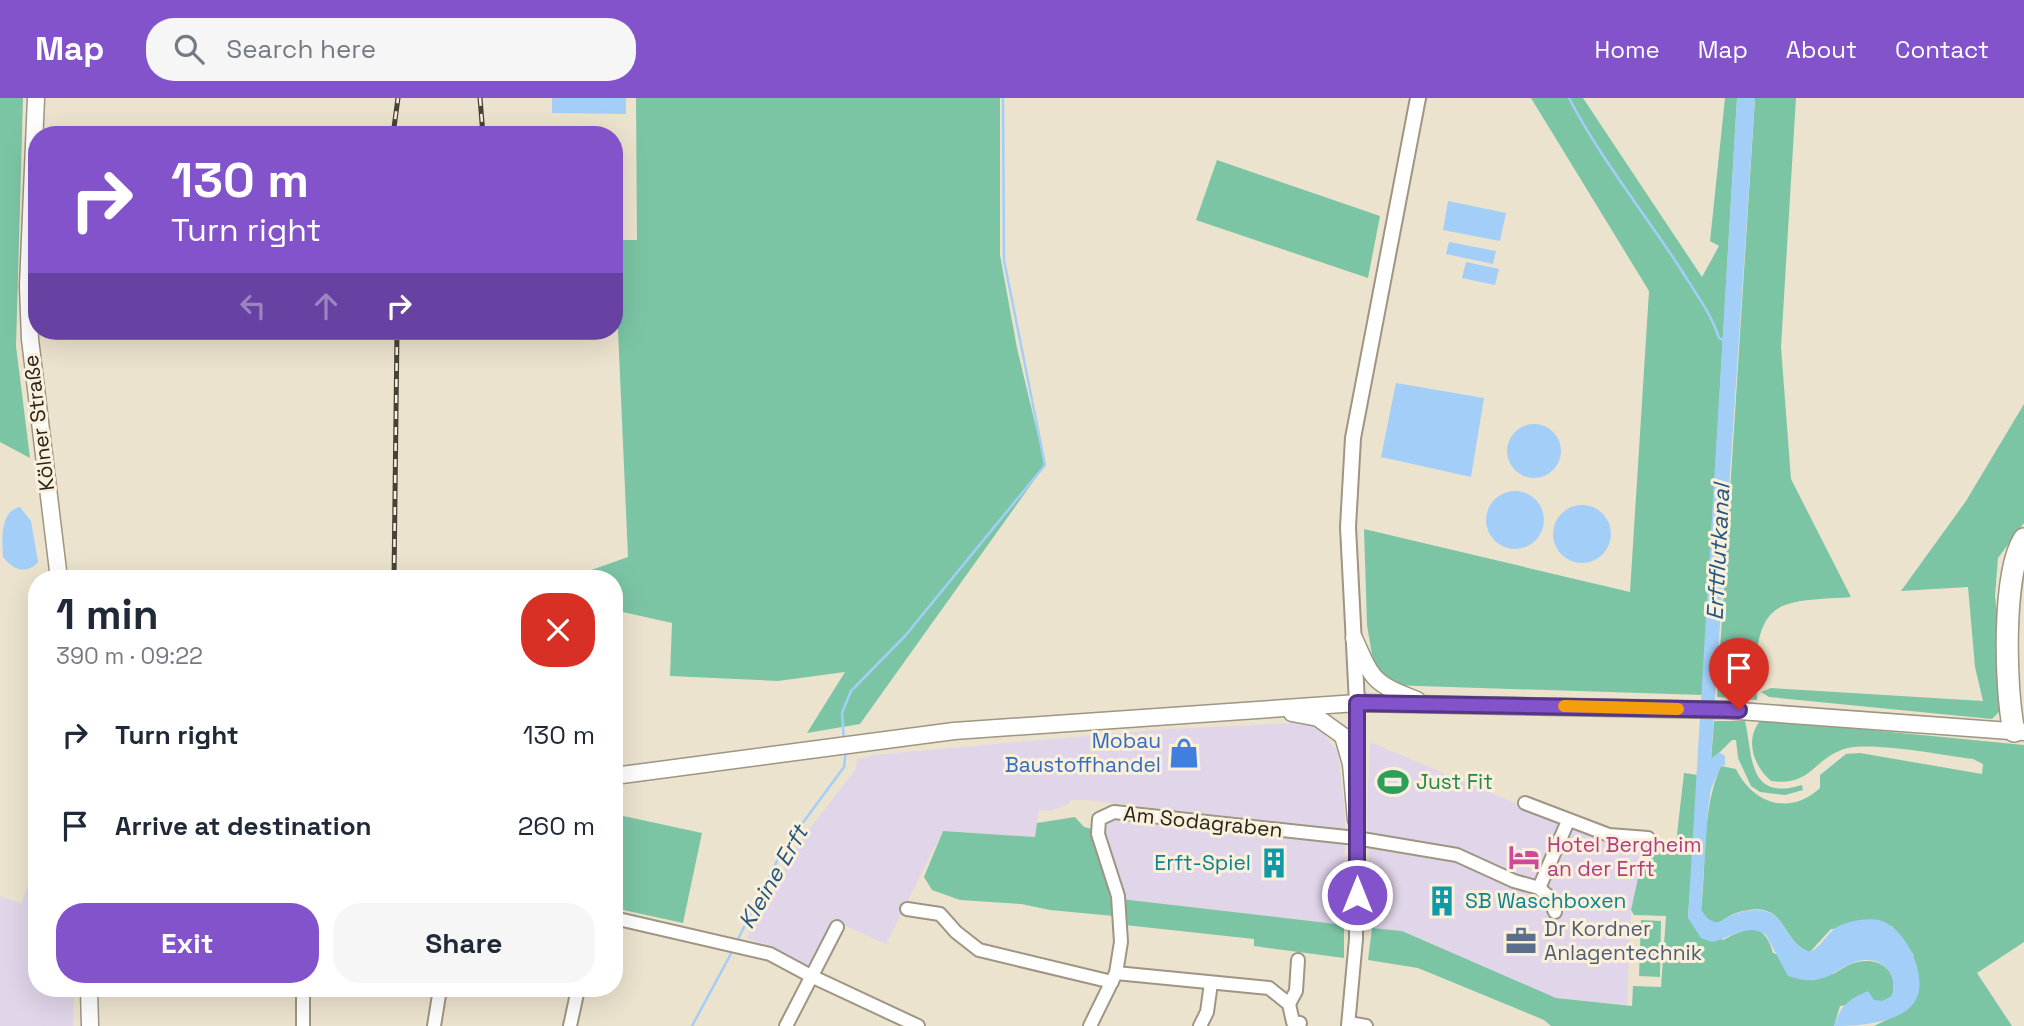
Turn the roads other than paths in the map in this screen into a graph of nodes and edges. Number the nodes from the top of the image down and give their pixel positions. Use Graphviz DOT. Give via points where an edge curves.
graph roads {
  1 [pos="36,98"];
  2 [pos="1418,98"];
  3 [pos="35,126"];
  4 [pos="30,340"];
  5 [pos="2024,539"];
  6 [pos="58,570"];
  7 [pos="2024,580"];
  8 [pos="1354,638"];
  9 [pos="2024,673"];
  10 [pos="1357,703"];
  11 [pos="1426,703"];
  12 [pos="1272,709"];
  13 [pos="2021,726"];
  14 [pos="623,775"];
  15 [pos="1525,803"];
  16 [pos="1356,820"];
  17 [pos="1568,821"];
  18 [pos="1356,838"];
  19 [pos="1648,838"];
  20 [pos="1539,888"];
  21 [pos="907,909"];
  22 [pos="1555,912"];
  23 [pos="623,920"];
  24 [pos="837,927"];
  25 [pos="1298,960"];
  26 [pos="811,976"];
  27 [pos="1114,978"];
  28 [pos="1210,983"];
  29 [pos="89,997"];
  30 [pos="303,997"];
  31 [pos="439,997"];
  32 [pos="576,997"];
  33 [pos="1289,1004"];
  34 [pos="1300,1023"];
  35 [pos="1349,1025"];
  36 [pos="90,1026"];
  37 [pos="303,1026"];
  38 [pos="434,1026"];
  39 [pos="570,1026"];
  40 [pos="786,1026"];
  41 [pos="918,1026"];
  42 [pos="1090,1026"];
  43 [pos="1200,1026"];
  44 [pos="1366,1026"];
  1 -- 3 [label="main road, Kölner Straße"];
  2 -- 8 [label="street" via="1353,438 1348,527"];
  4 -- 6 [label="main road, Kölner Straße"];
  5 -- 13 [label="highway" via="2010,579 2010,693"];
  7 -- 9 [label="highway"];
  8 -- 10 [label="street"];
  8 -- 11 [label="main road" via="1378,684"];
  10 -- 11 [label="main road"];
  10 -- 12 [label="main road"];
  10 -- 16 [label="street"];
  11 -- 13 [label="main road" via="1725,710"];
  12 -- 14 [label="main road" via="954,731"];
  12 -- 16 [label="main road" via="1318,718 1343,736"];
  15 -- 17 [label="street"];
  16 -- 18 [label="street"];
  17 -- 19 [label="street" via="1609,835"];
  17 -- 20 [label="street"];
  18 -- 20 [label="street" via="1457,855"];
  18 -- 27 [label="street, Am Sodagraben" via="1137,814 1114,813 1099,820 1098,834 1118,896 1121,942"];
  18 -- 35 [label="street" via="1356,939"];
  20 -- 22 [label="street"];
  21 -- 27 [label="street" via="940,914 979,950"];
  23 -- 26 [label="street" via="771,954"];
  24 -- 26 [label="street"];
  25 -- 33 [label="street" via="1296,991"];
  26 -- 40 [label="street"];
  26 -- 41 [label="street"];
  27 -- 28 [label="street"];
  27 -- 42 [label="street, Am Sodagraben"];
  28 -- 33 [label="street" via="1269,988"];
  28 -- 43 [label="street" via="1207,1012"];
  29 -- 36 [label="main road"];
  30 -- 37 [label="street"];
  31 -- 38 [label="street"];
  32 -- 39 [label="street"];
  33 -- 34 [label="street" via="1293,1022"];
  35 -- 44 [label="street"];
}
